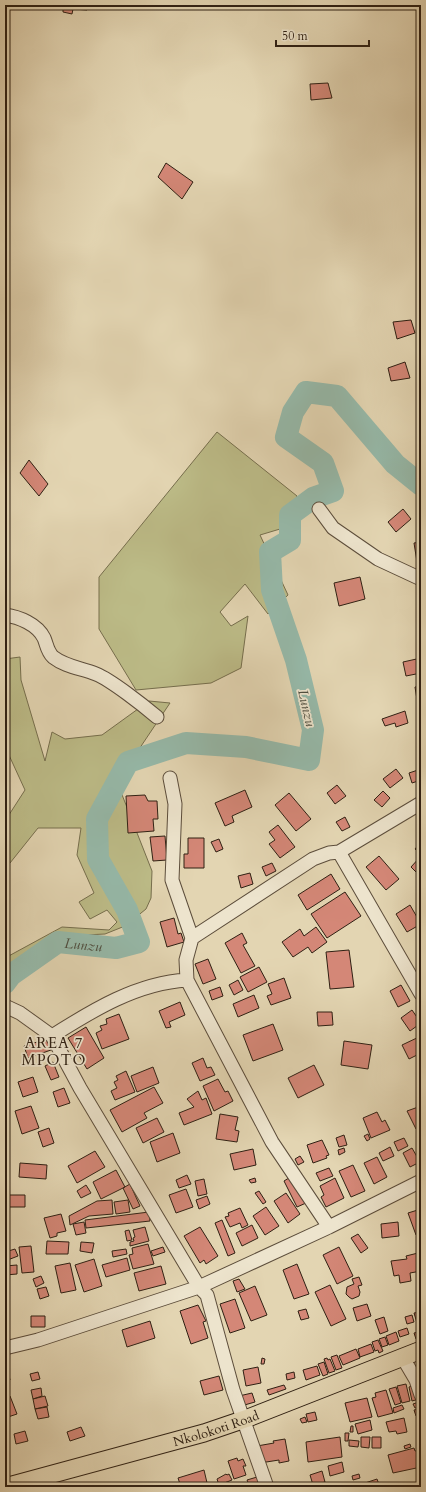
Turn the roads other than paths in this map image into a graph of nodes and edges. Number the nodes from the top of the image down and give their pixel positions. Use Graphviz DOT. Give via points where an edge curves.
graph roads {
  1 [pos="319,509"];
  2 [pos="421,579"];
  3 [pos="5,615"];
  4 [pos="157,717"];
  5 [pos="170,778"];
  6 [pos="421,803"];
  7 [pos="339,852"];
  8 [pos="192,938"];
  9 [pos="187,980"];
  10 [pos="421,994"];
  11 [pos="5,1006"];
  12 [pos="52,1036"];
  13 [pos="421,1181"];
  14 [pos="329,1227"];
  15 [pos="199,1287"];
  16 [pos="5,1348"];
  17 [pos="421,1350"];
  18 [pos="403,1358"];
  19 [pos="421,1395"];
  20 [pos="243,1420"];
  21 [pos="5,1487"];
  22 [pos="267,1487"];
  1 -- 2 [label="street" via="333,528 378,559"];
  3 -- 4 [label="street" via="23,619 34,628 43,637 49,652 63,663 96,674"];
  5 -- 8 [label="street" via="175,804 172,880"];
  6 -- 7 [label="street"];
  7 -- 8 [label="street" via="313,860"];
  7 -- 10 [label="street"];
  8 -- 9 [label="street" via="186,960"];
  9 -- 12 [label="street" via="166,981 126,994"];
  9 -- 14 [label="street" via="274,1145"];
  11 -- 12 [label="street" via="20,1013"];
  12 -- 15 [label="street" via="80,1088"];
  13 -- 14 [label="street"];
  14 -- 15 [label="street"];
  15 -- 16 [label="street" via="38,1340"];
  15 -- 20 [label="street" via="207,1295"];
  17 -- 18 [label="main road, Nkolokoti Road"];
  18 -- 19 [label="street" via="416,1380"];
  18 -- 20 [label="main road, Nkolokoti Road"];
  20 -- 21 [label="main road, Nkolokoti Road"];
  20 -- 22 [label="street"];
}
